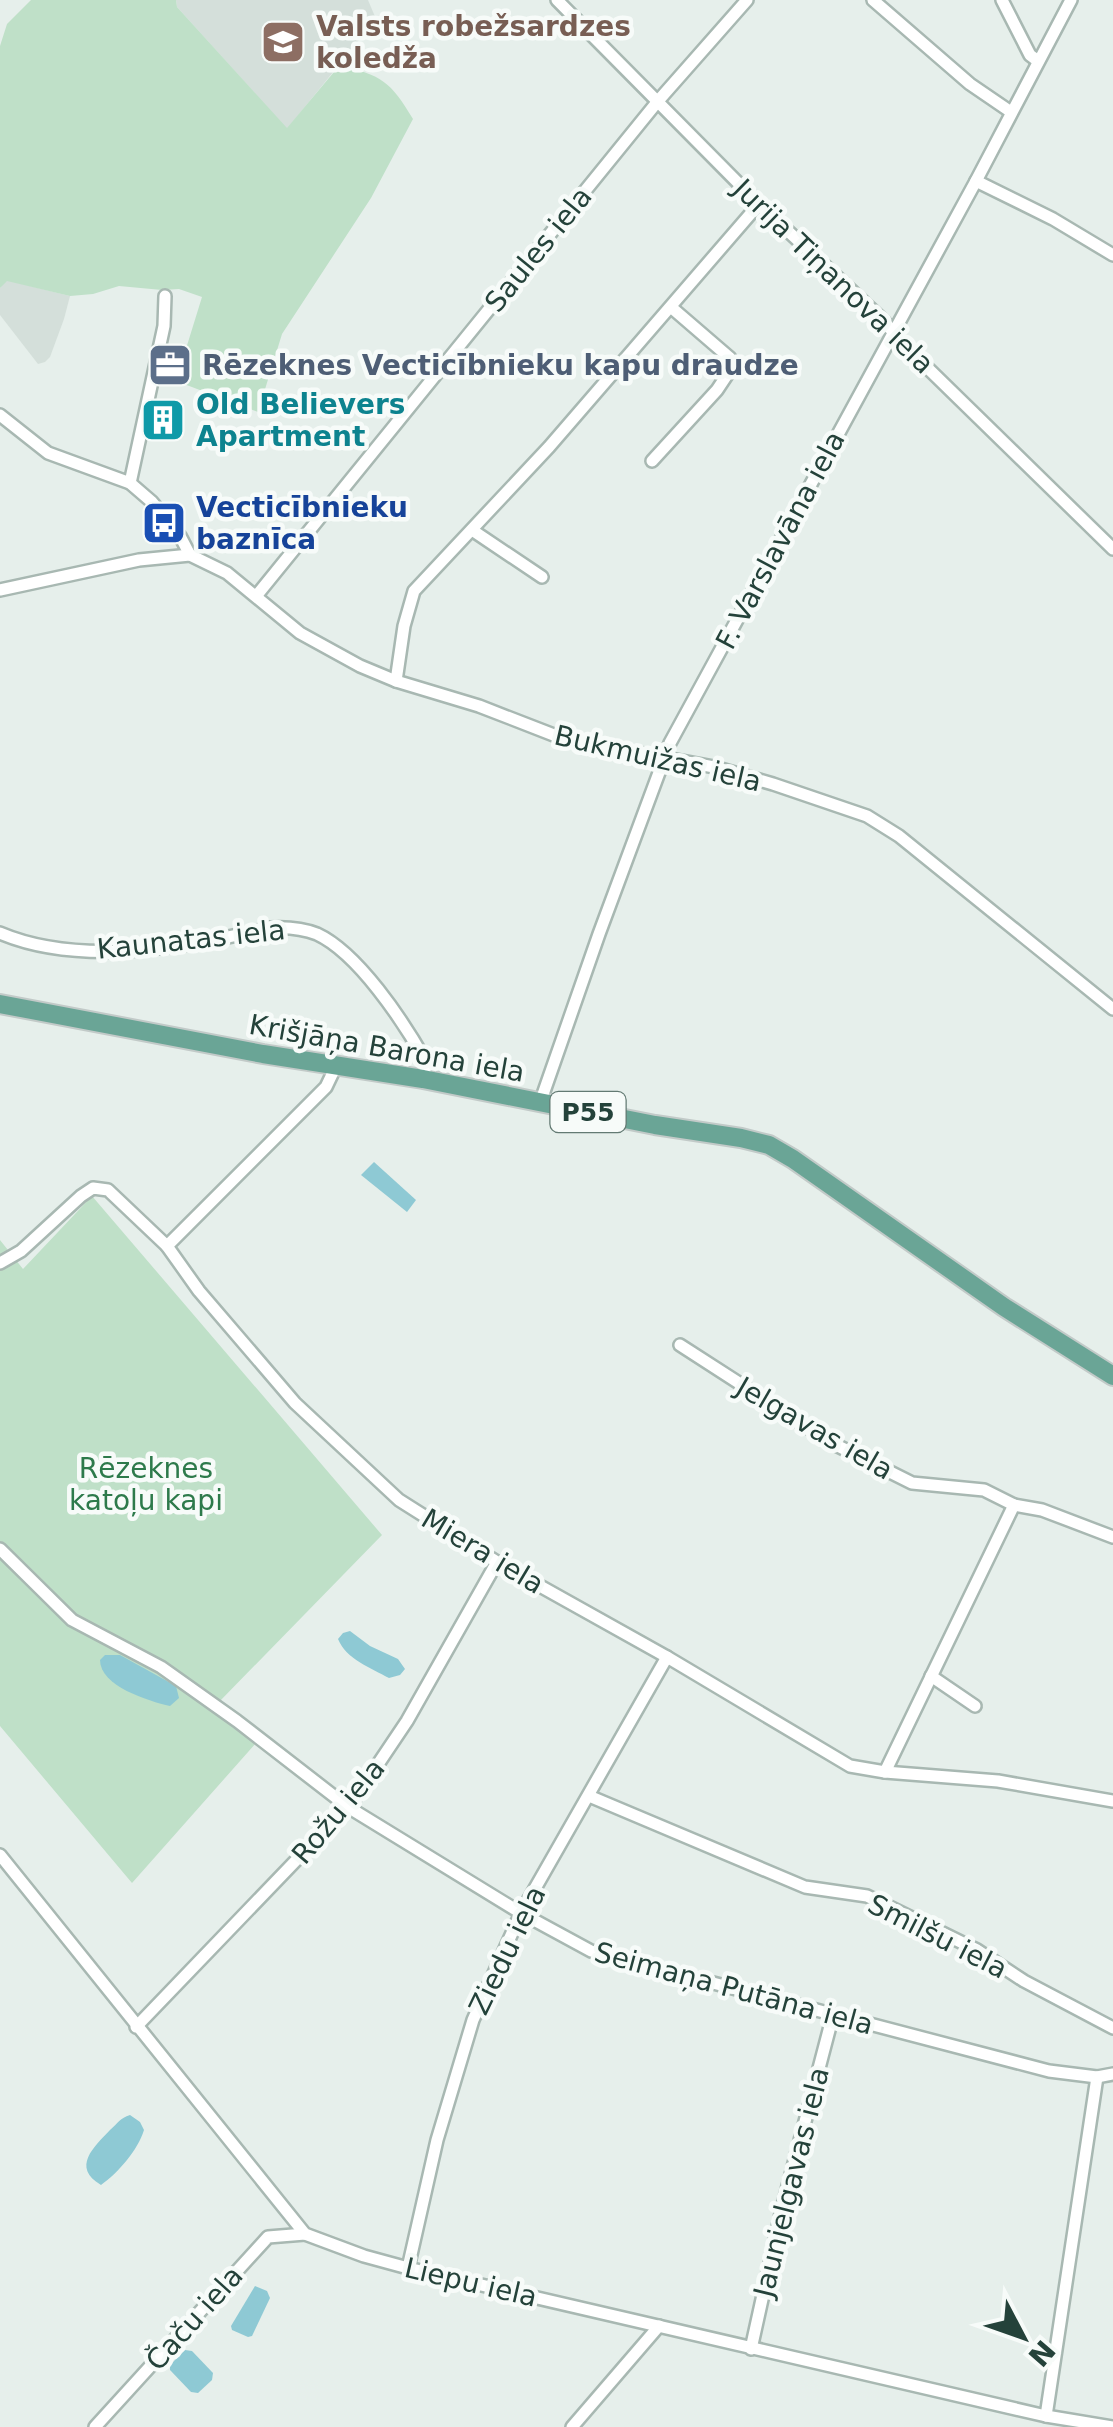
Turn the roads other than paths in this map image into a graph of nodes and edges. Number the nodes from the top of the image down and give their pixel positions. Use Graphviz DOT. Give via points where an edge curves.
graph roads {
  1 [pos="557,0"];
  2 [pos="747,0"];
  3 [pos="873,0"];
  4 [pos="1002,0"];
  5 [pos="1071,0"];
  6 [pos="1038,61"];
  7 [pos="658,102"];
  8 [pos="1011,112"];
  9 [pos="976,181"];
  10 [pos="759,204"];
  11 [pos="1113,254"];
  12 [pos="165,296"];
  13 [pos="672,308"];
  14 [pos="892,332"];
  15 [pos="0,416"];
  16 [pos="652,462"];
  17 [pos="130,482"];
  18 [pos="472,530"];
  19 [pos="1113,549"];
  20 [pos="190,556"];
  21 [pos="542,577"];
  22 [pos="0,590"];
  23 [pos="256,595"];
  24 [pos="396,681"];
  25 [pos="664,758"];
  26 [pos="0,933"];
  27 [pos="0,1004"];
  28 [pos="1113,1008"];
  29 [pos="336,1066"];
  30 [pos="423,1079"];
  31 [pos="540,1104"];
  32 [pos="167,1246"];
  33 [pos="0,1262"];
  34 [pos="680,1346"];
  35 [pos="1109,1369"];
  36 [pos="1014,1505"];
  37 [pos="1113,1537"];
  38 [pos="0,1549"];
  39 [pos="497,1562"];
  40 [pos="667,1657"];
  41 [pos="931,1676"];
  42 [pos="975,1706"];
  43 [pos="884,1772"];
  44 [pos="589,1796"];
  45 [pos="1113,1800"];
  46 [pos="348,1807"];
  47 [pos="0,1856"];
  48 [pos="521,1913"];
  49 [pos="833,2016"];
  50 [pos="136,2027"];
  51 [pos="1113,2028"];
  52 [pos="1113,2074"];
  53 [pos="1097,2078"];
  54 [pos="305,2234"];
  55 [pos="408,2268"];
  56 [pos="658,2326"];
  57 [pos="751,2349"];
  58 [pos="1046,2416"];
  59 [pos="95,2427"];
  60 [pos="572,2427"];
  61 [pos="1113,2427"];
  1 -- 7 [label="street, Jurija Tiņanova iela"];
  2 -- 7 [label="street, Saules iela"];
  3 -- 8 [label="street"];
  4 -- 6 [label="street"];
  5 -- 6 [label="street, F. Varslavāna iela"];
  6 -- 8 [label="street, F. Varslavāna iela"];
  7 -- 10 [label="street, Jurija Tiņanova iela"];
  7 -- 23 [label="street, Saules iela"];
  8 -- 9 [label="street, F. Varslavāna iela"];
  9 -- 11 [label="street"];
  9 -- 14 [label="street, F. Varslavāna iela"];
  10 -- 13 [label="street"];
  10 -- 14 [label="street, Jurija Tiņanova iela"];
  12 -- 17 [label="street"];
  13 -- 16 [label="street" via="730,358 731,369"];
  13 -- 18 [label="street"];
  14 -- 19 [label="street, Jurija Tiņanova iela"];
  14 -- 25 [label="street, F. Varslavāna iela"];
  15 -- 17 [label="street" via="48,452"];
  17 -- 20 [label="street"];
  18 -- 21 [label="street"];
  18 -- 24 [label="street" via="414,591"];
  20 -- 22 [label="street" via="139,560"];
  20 -- 23 [label="street, Bukmuižas iela"];
  23 -- 24 [label="street, Bukmuižas iela" via="300,633"];
  24 -- 25 [label="street, Bukmuižas iela" via="564,739"];
  25 -- 28 [label="street, Bukmuižas iela" via="867,816"];
  25 -- 31 [label="street, F. Varslavāna iela"];
  26 -- 30 [label="street, Kaunatas iela" via="103,952 270,928 308,931 343,952 383,996 425,1060"];
  27 -- 29 [label="main road, Krišjāņa Barona iela / P55"];
  29 -- 30 [label="main road, Krišjāņa Barona iela / P55"];
  29 -- 32 [label="street" via="326,1088"];
  30 -- 31 [label="main road, Krišjāņa Barona iela / P55"];
  31 -- 35 [label="main road, Krišjāņa Barona iela / P55" via="778,1149 1004,1307"];
  32 -- 33 [label="street, Miera iela" via="108,1190 93,1188"];
  32 -- 39 [label="street, Miera iela" via="296,1403 399,1500"];
  34 -- 36 [label="street, Jelgavas iela" via="832,1443 912,1483 984,1490"];
  36 -- 37 [label="street, Jelgavas iela"];
  36 -- 41 [label="street"];
  38 -- 46 [label="street, Seimaņa Putāna iela" via="72,1620 161,1666"];
  39 -- 40 [label="street, Miera iela"];
  39 -- 46 [label="street, Rožu iela"];
  40 -- 43 [label="street, Miera iela" via="850,1766"];
  40 -- 44 [label="street, Ziedu iela"];
  41 -- 42 [label="street"];
  41 -- 43 [label="street"];
  43 -- 45 [label="street, Miera iela"];
  44 -- 48 [label="street, Ziedu iela"];
  44 -- 51 [label="street, Smilšu iela" via="805,1886 867,1896"];
  46 -- 48 [label="street, Seimaņa Putāna iela"];
  46 -- 50 [label="street, Rožu iela"];
  47 -- 50 [label="street"];
  48 -- 49 [label="street, Seimaņa Putāna iela" via="590,1951"];
  48 -- 55 [label="street, Ziedu iela" via="473,2020"];
  49 -- 53 [label="street, Seimaņa Putāna iela"];
  49 -- 57 [label="street, Jaunjelgavas iela"];
  50 -- 54 [label="street"];
  52 -- 53 [label="street, Seimaņa Putāna iela"];
  53 -- 58 [label="street"];
  54 -- 55 [label="street, Liepu iela"];
  54 -- 59 [label="street, Čaču iela" via="268,2237"];
  55 -- 56 [label="street, Liepu iela"];
  56 -- 57 [label="street, Liepu iela"];
  56 -- 60 [label="street"];
  57 -- 58 [label="street, Liepu iela"];
  58 -- 61 [label="street, Liepu iela"];
}
